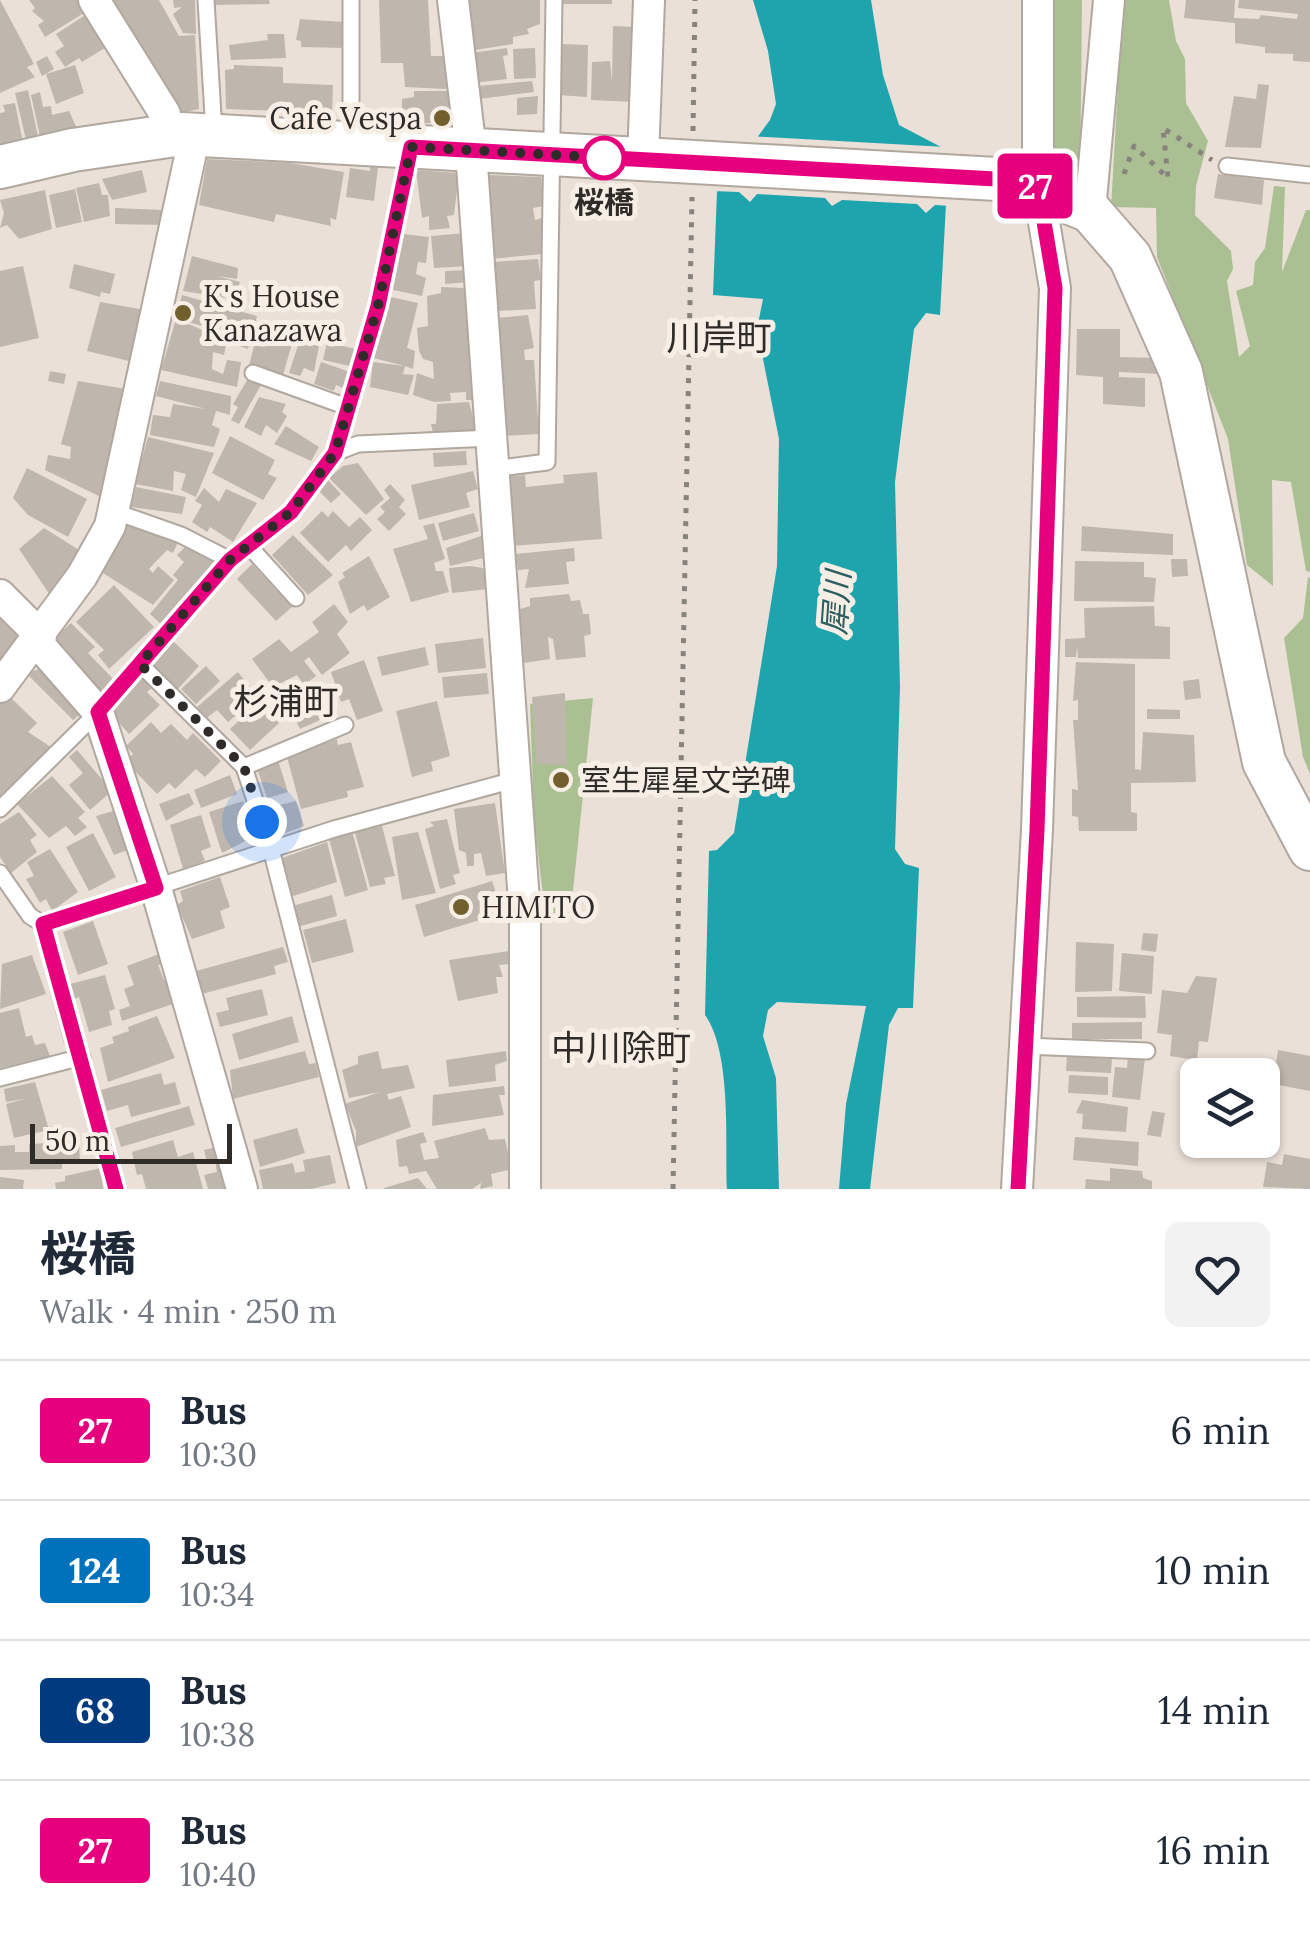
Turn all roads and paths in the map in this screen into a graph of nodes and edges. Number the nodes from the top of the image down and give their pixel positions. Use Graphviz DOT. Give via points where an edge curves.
graph roads {
  1 [pos="94,0"];
  2 [pos="206,0"];
  3 [pos="352,0"];
  4 [pos="453,0"];
  5 [pos="554,0"];
  6 [pos="649,0"];
  7 [pos="695,0"];
  8 [pos="1038,0"];
  9 [pos="1110,0"];
  10 [pos="192,135"];
  11 [pos="350,144"];
  12 [pos="411,147"];
  13 [pos="471,151"];
  14 [pos="553,156"];
  15 [pos="672,160"];
  16 [pos="1226,166"];
  17 [pos="0,168"];
  18 [pos="1310,175"];
  19 [pos="1026,183"];
  20 [pos="1092,196"];
  21 [pos="253,373"];
  22 [pos="350,408"];
  23 [pos="335,453"];
  24 [pos="492,454"];
  25 [pos="113,511"];
  26 [pos="248,546"];
  27 [pos="230,560"];
  28 [pos="0,595"];
  29 [pos="296,598"];
  30 [pos="38,639"];
  31 [pos="140,664"];
  32 [pos="0,686"];
  33 [pos="98,712"];
  34 [pos="345,724"];
  35 [pos="244,767"];
  36 [pos="514,780"];
  37 [pos="0,809"];
  38 [pos="271,849"];
  39 [pos="1310,849"];
  40 [pos="0,873"];
  41 [pos="156,888"];
  42 [pos="43,924"];
  43 [pos="1025,1046"];
  44 [pos="1147,1051"];
  45 [pos="82,1057"];
  46 [pos="0,1078"];
  47 [pos="116,1189"];
  48 [pos="242,1189"];
  49 [pos="358,1189"];
  50 [pos="525,1189"];
  51 [pos="674,1189"];
  52 [pos="1018,1189"];
  1 -- 10 [label="street" via="165,114"];
  2 -- 10 [label="lane"];
  3 -- 11 [label="lane"];
  4 -- 13 [label="street"];
  5 -- 14 [label="lane"];
  6 -- 15 [label="street"];
  7 -- 15 [label="path"];
  8 -- 19 [label="street"];
  9 -- 20 [label="street"];
  10 -- 11 [label="street"];
  10 -- 17 [label="street" via="73,150"];
  10 -- 25 [label="street"];
  11 -- 12 [label="street"];
  12 -- 13 [label="street"];
  12 -- 22 [label="lane"];
  13 -- 14 [label="street"];
  13 -- 24 [label="street"];
  14 -- 15 [label="street"];
  14 -- 24 [label="lane" via="547,462"];
  15 -- 19 [label="street, bridge"];
  15 -- 51 [label="path"];
  16 -- 18 [label="lane"];
  16 -- 20 [label="path" via="1163,128 1168,178 1134,146 1118,191"];
  19 -- 20 [label="street"];
  19 -- 43 [label="street" via="1055,288"];
  20 -- 39 [label="street" via="1130,257 1181,372 1264,762"];
  21 -- 22 [label="lane"];
  22 -- 23 [label="lane"];
  23 -- 24 [label="lane" via="358,444"];
  23 -- 26 [label="lane" via="291,512"];
  24 -- 36 [label="street"];
  25 -- 27 [label="lane"];
  25 -- 30 [label="street" via="82,576"];
  26 -- 27 [label="lane"];
  26 -- 29 [label="lane"];
  27 -- 31 [label="lane"];
  28 -- 30 [label="street"];
  30 -- 32 [label="street"];
  30 -- 33 [label="street"];
  31 -- 33 [label="lane"];
  31 -- 35 [label="lane"];
  33 -- 37 [label="lane"];
  33 -- 41 [label="street"];
  34 -- 35 [label="lane"];
  35 -- 38 [label="lane"];
  36 -- 38 [label="lane"];
  36 -- 50 [label="street" via="525,916"];
  38 -- 41 [label="lane"];
  38 -- 49 [label="lane"];
  40 -- 42 [label="lane"];
  41 -- 42 [label="lane"];
  41 -- 48 [label="street"];
  42 -- 45 [label="lane"];
  43 -- 44 [label="lane"];
  43 -- 52 [label="street"];
  45 -- 46 [label="lane"];
  45 -- 47 [label="lane"];
}
